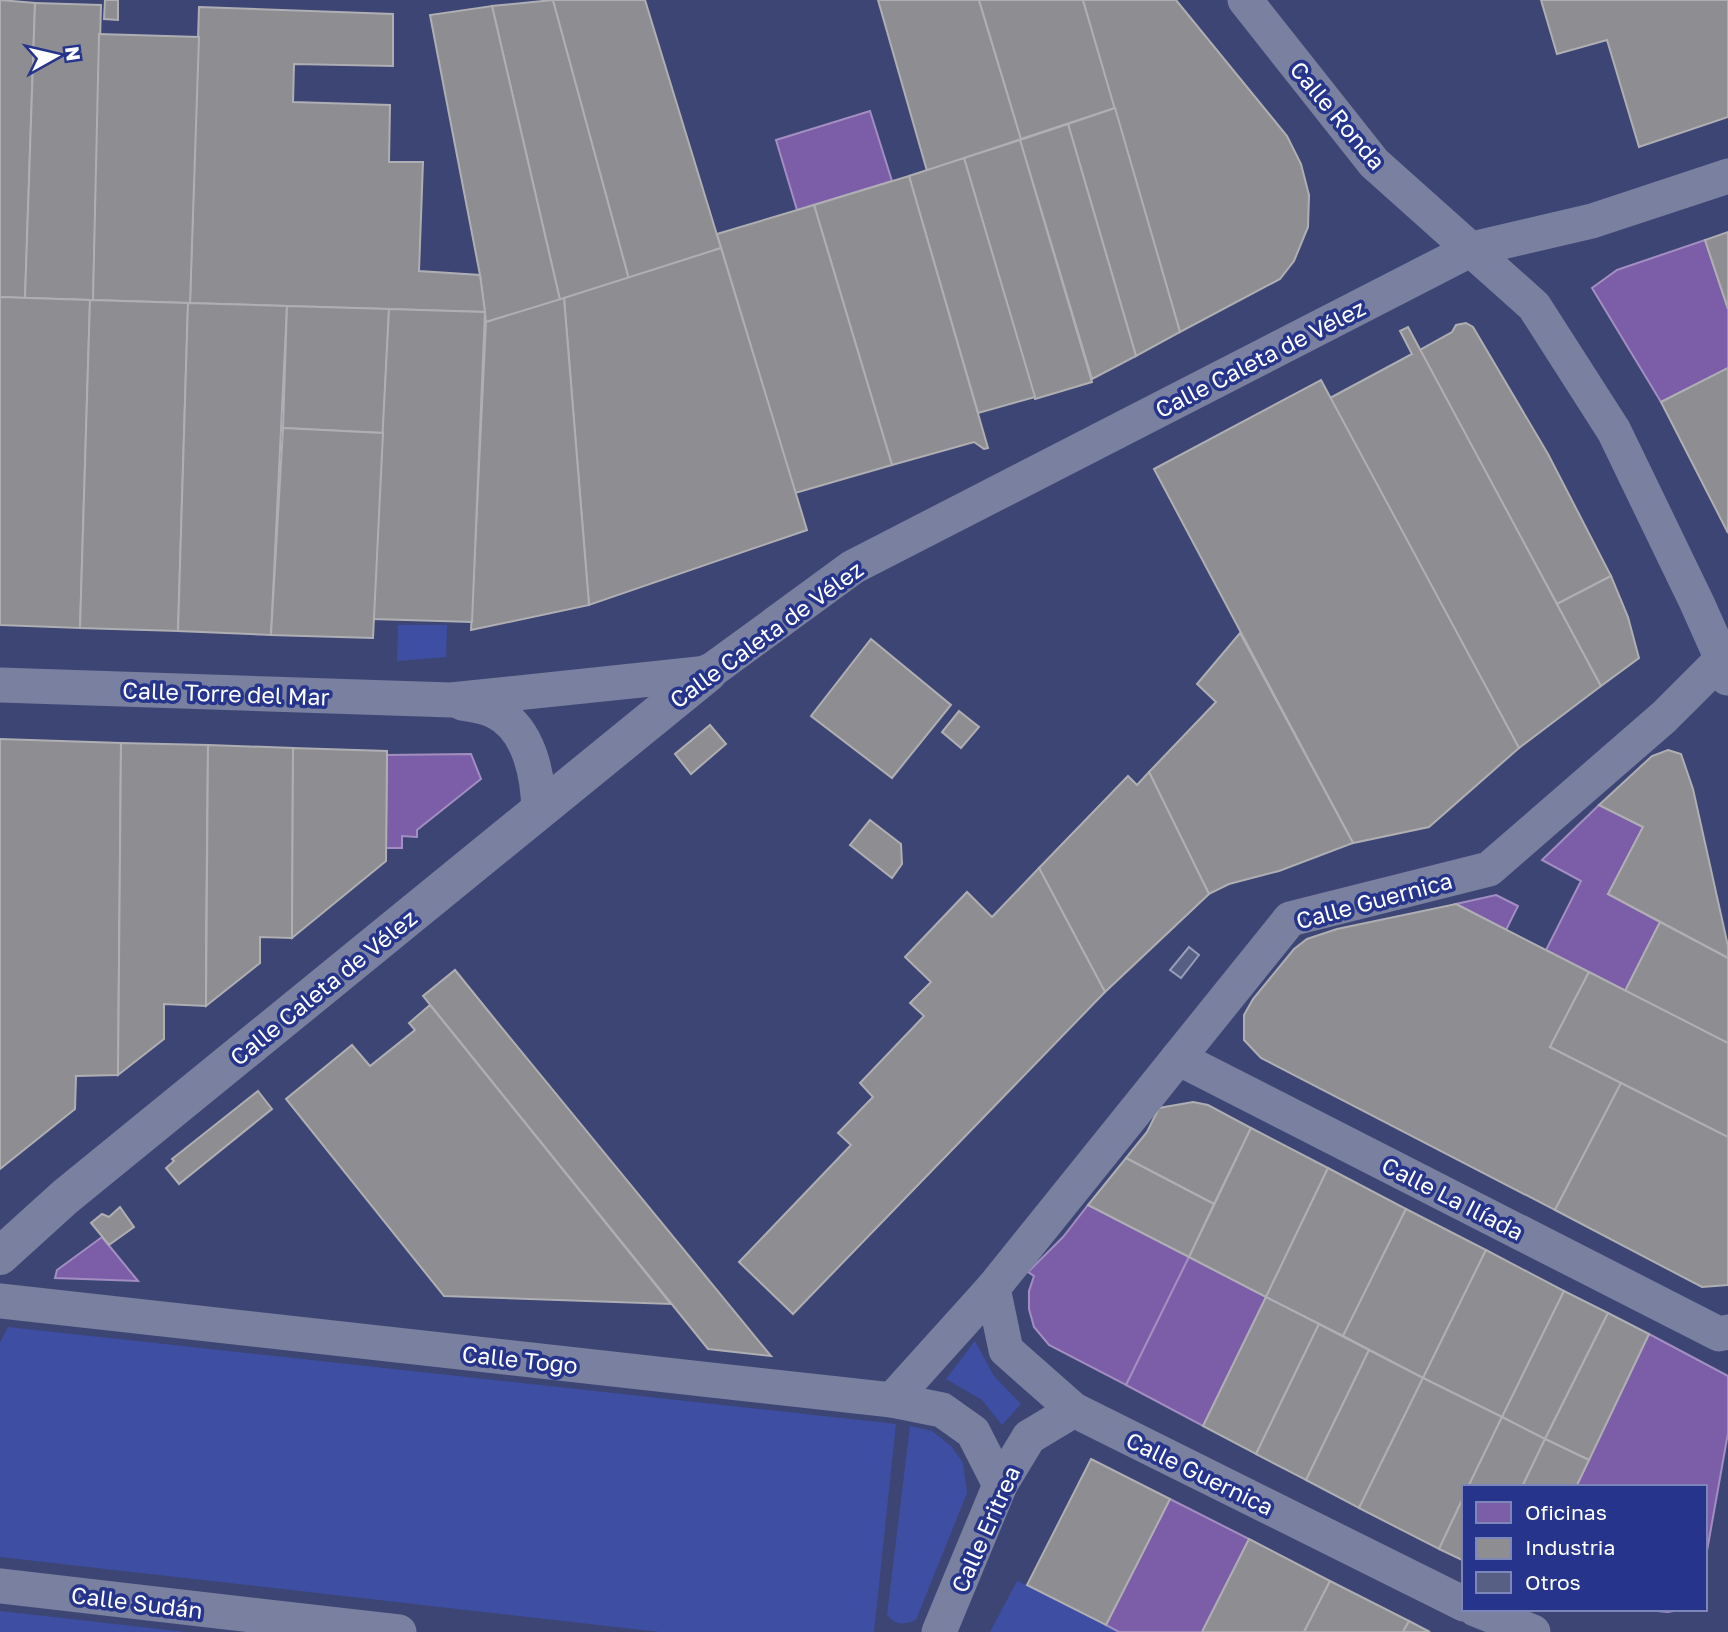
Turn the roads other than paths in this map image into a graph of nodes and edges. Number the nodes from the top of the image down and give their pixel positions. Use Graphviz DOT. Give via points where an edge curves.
graph roads {
  1 [pos="1245,0"];
  2 [pos="1728,176"];
  3 [pos="1472,249"];
  4 [pos="1726,666"];
  5 [pos="708,673"];
  6 [pos="0,685"];
  7 [pos="451,700"];
  8 [pos="538,811"];
  9 [pos="1178,1058"];
  10 [pos="0,1256"];
  11 [pos="993,1289"];
  12 [pos="0,1301"];
  13 [pos="1728,1332"];
  14 [pos="892,1400"];
  15 [pos="1074,1410"];
  16 [pos="1000,1485"];
  17 [pos="0,1586"];
  18 [pos="1462,1603"];
  19 [pos="1480,1611"];
  20 [pos="398,1632"];
  21 [pos="939,1632"];
  22 [pos="1533,1632"];
  1 -- 3 [label="street, Calle Ronda" via="1374,163"];
  2 -- 3 [label="street, Calle Caleta de Vélez" via="1592,221"];
  3 -- 4 [label="street, Calle Ronda" via="1534,306 1615,431"];
  3 -- 5 [label="street, Calle Caleta de Vélez" via="853,567"];
  4 -- 9 [label="street, Calle Guernica" via="1489,869 1290,919"];
  5 -- 7 [label="street, Calle Torre del Mar"];
  5 -- 8 [label="street, Calle Caleta de Vélez"];
  6 -- 7 [label="street, Calle Torre del Mar"];
  7 -- 8 [label="street, Calle Torre del Mar" via="494,711 519,730 538,780"];
  8 -- 10 [label="street, Calle Caleta de Vélez" via="65,1197"];
  9 -- 11 [label="street, Calle Guernica"];
  9 -- 13 [label="street, Calle La Ilíada" via="1719,1334"];
  11 -- 14 [label="street, Calle Guernica"];
  11 -- 15 [label="street, Calle Guernica" via="1006,1350"];
  12 -- 14 [label="street, Calle Togo"];
  14 -- 16 [label="street, Calle Togo" via="942,1410 973,1432"];
  15 -- 16 [label="street, Calle Eritrea" via="1029,1437"];
  15 -- 18 [label="street, Calle Guernica"];
  16 -- 21 [label="street, Calle Eritrea"];
  17 -- 20 [label="street, Calle Sudán"];
  19 -- 22 [label="street"];
}
